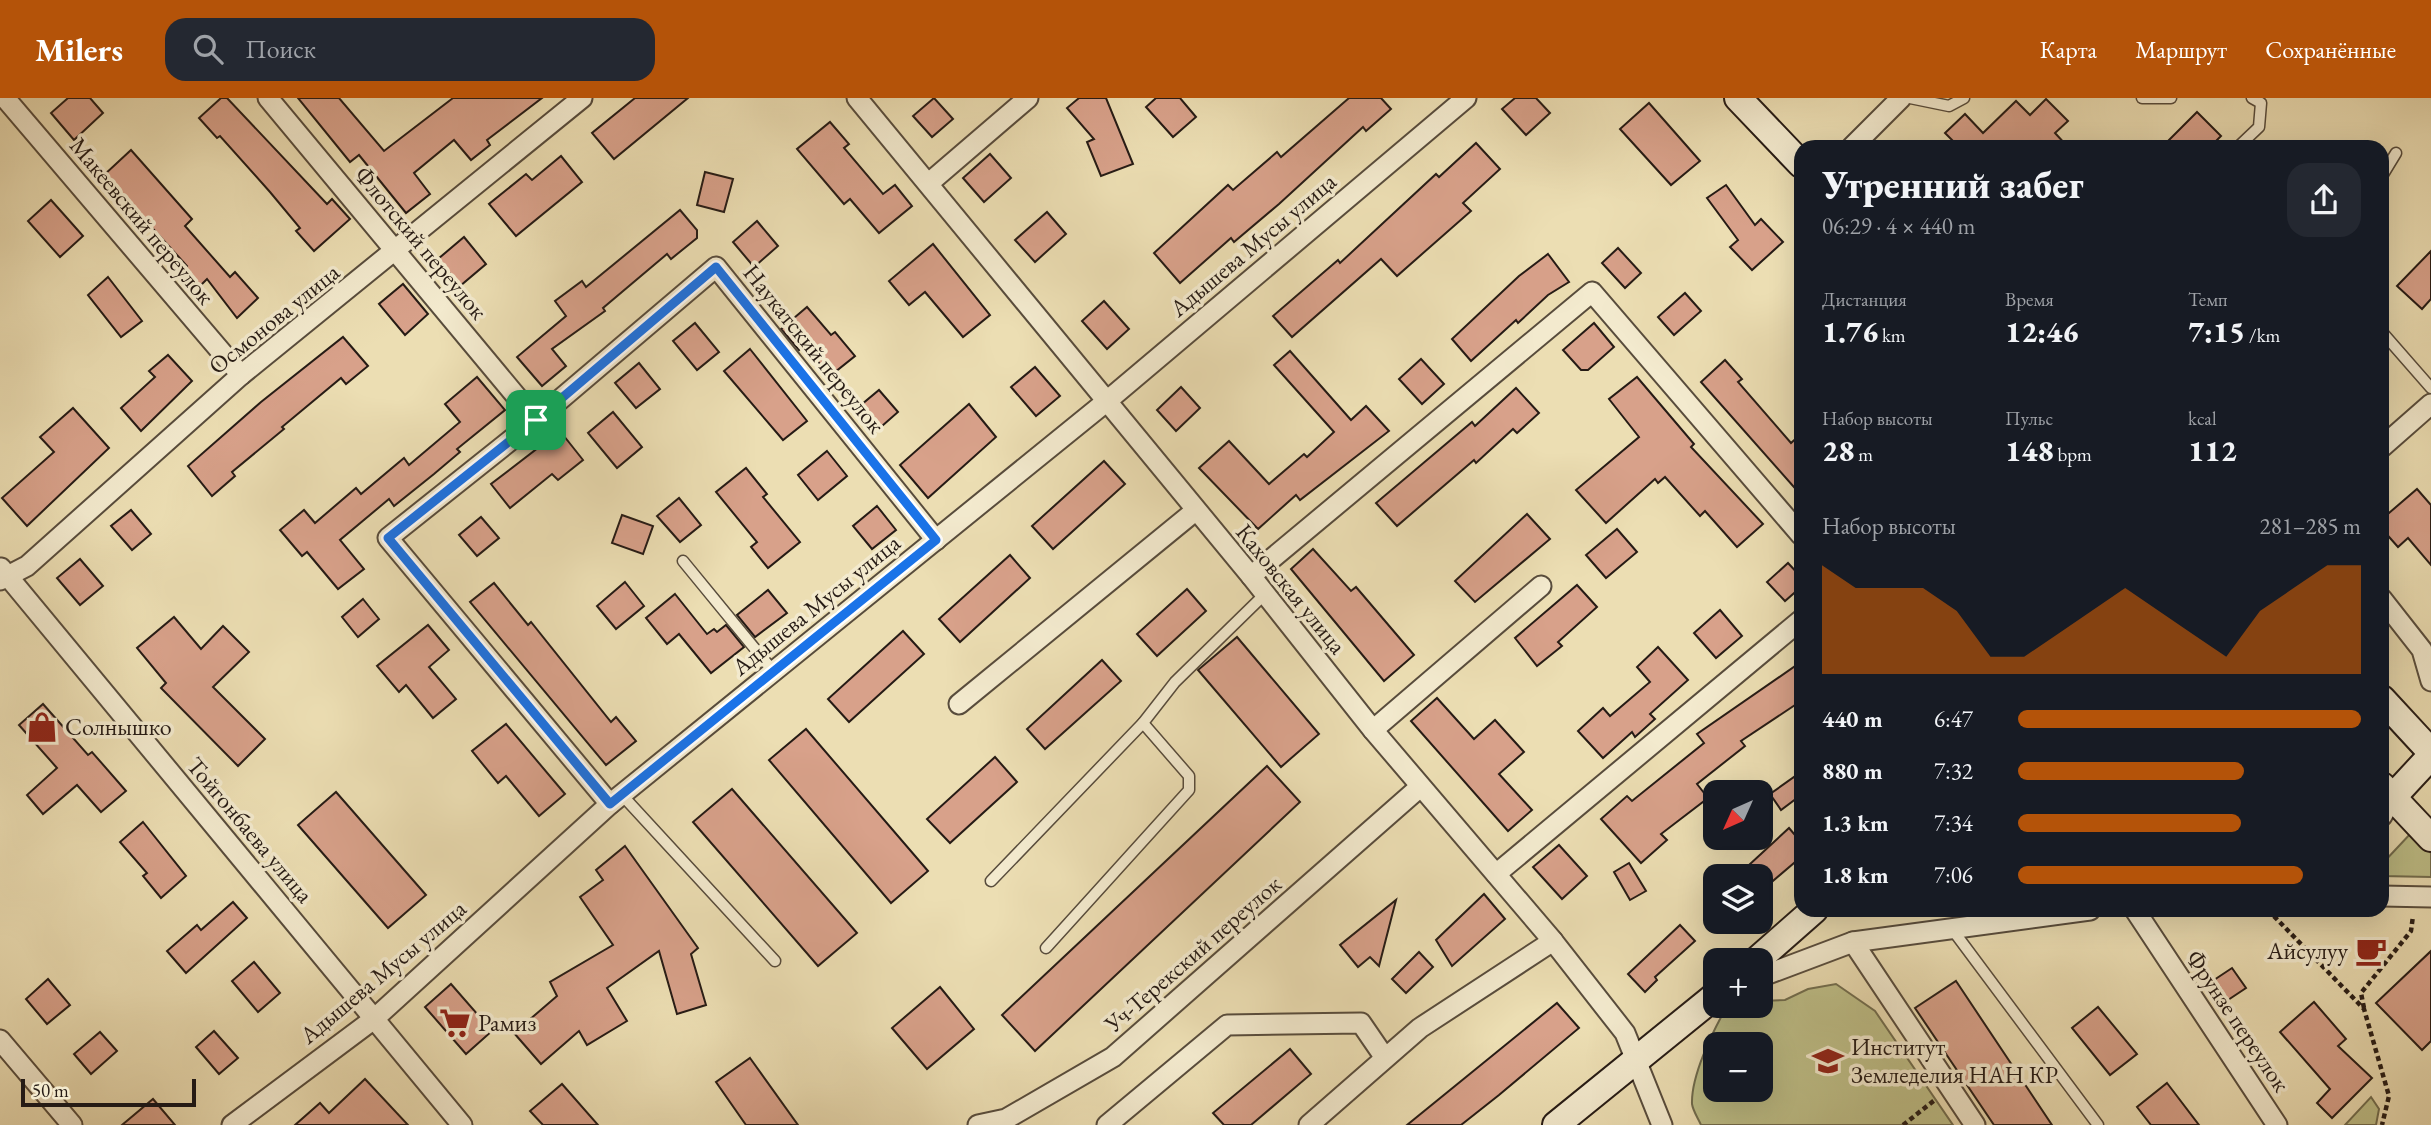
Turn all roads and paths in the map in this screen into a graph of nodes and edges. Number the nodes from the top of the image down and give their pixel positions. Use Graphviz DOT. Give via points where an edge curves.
graph roads {
  1 [pos="5,98"];
  2 [pos="268,98"];
  3 [pos="582,98"];
  4 [pos="857,98"];
  5 [pos="1028,98"];
  6 [pos="1466,98"];
  7 [pos="1738,98"];
  8 [pos="1901,98"];
  9 [pos="1910,98"];
  10 [pos="1964,98"];
  11 [pos="2142,98"];
  12 [pos="2171,98"];
  13 [pos="2252,98"];
  14 [pos="1859,140"];
  15 [pos="2245,140"];
  16 [pos="2396,153"];
  17 [pos="1794,157"];
  18 [pos="2389,164"];
  19 [pos="929,183"];
  20 [pos="396,252"];
  21 [pos="2389,340"];
  22 [pos="241,376"];
  23 [pos="2431,388"];
  24 [pos="1107,401"];
  25 [pos="2431,404"];
  26 [pos="536,420"];
  27 [pos="2389,441"];
  28 [pos="1195,511"];
  29 [pos="1794,527"];
  30 [pos="936,540"];
  31 [pos="683,561"];
  32 [pos="3,574"];
  33 [pos="1251,576"];
  34 [pos="1541,586"];
  35 [pos="1265,594"];
  36 [pos="2389,607"];
  37 [pos="1794,626"];
  38 [pos="2426,648"];
  39 [pos="774,672"];
  40 [pos="2431,681"];
  41 [pos="959,704"];
  42 [pos="2389,707"];
  43 [pos="1143,723"];
  44 [pos="1373,730"];
  45 [pos="2431,754"];
  46 [pos="1420,787"];
  47 [pos="2389,796"];
  48 [pos="616,800"];
  49 [pos="2389,803"];
  50 [pos="2431,838"];
  51 [pos="1496,874"];
  52 [pos="991,881"];
  53 [pos="2389,896"];
  54 [pos="2423,896"];
  55 [pos="1806,917"];
  56 [pos="2039,917"];
  57 [pos="2139,917"];
  58 [pos="2275,917"];
  59 [pos="1951,929"];
  60 [pos="1553,942"];
  61 [pos="1853,942"];
  62 [pos="1046,948"];
  63 [pos="1771,948"];
  64 [pos="775,961"];
  65 [pos="1773,972"];
  66 [pos="1703,1006"];
  67 [pos="2364,1009"];
  68 [pos="374,1019"];
  69 [pos="0,1040"];
  70 [pos="1385,1058"];
  71 [pos="1636,1059"];
  72 [pos="1951,1089"];
  73 [pos="72,1125"];
  74 [pos="232,1125"];
  75 [pos="462,1125"];
  76 [pos="978,1125"];
  77 [pos="1107,1125"];
  78 [pos="1310,1125"];
  79 [pos="1556,1125"];
  80 [pos="1662,1125"];
  81 [pos="1903,1125"];
  82 [pos="1975,1125"];
  83 [pos="2098,1125"];
  84 [pos="2277,1125"];
  85 [pos="2382,1125"];
  1 -- 22 [label="street, Макеевский переулок"];
  2 -- 20 [label="street, Флотский переулок"];
  3 -- 20 [label="street, Осмонова улица"];
  4 -- 19 [label="street, Каховская улица"];
  5 -- 19 [label="street"];
  6 -- 24 [label="street, Адышева Мусы улица"];
  7 -- 17 [label="main road"];
  8 -- 14 [label="street"];
  9 -- 10 [label="lane" via="1949,106"];
  11 -- 12 [label="lane"];
  13 -- 15 [label="lane" via="2261,103 2259,127"];
  16 -- 18 [label="lane"];
  19 -- 24 [label="street, Каховская улица"];
  20 -- 22 [label="street, Осмонова улица"];
  20 -- 26 [label="street, Флотский переулок"];
  21 -- 23 [label="lane"];
  22 -- 32 [label="street, Осмонова улица" via="27,566"];
  24 -- 28 [label="street, Каховская улица"];
  24 -- 30 [label="street, Адышева Мусы улица"];
  25 -- 27 [label="street"];
  26 -- 30 [label="street, Наукатский переулок" via="716,267"];
  26 -- 48 [label="street, Наукатский переулок" via="388,538"];
  28 -- 33 [label="street, Каховская улица"];
  28 -- 41 [label="street"];
  29 -- 33 [label="street" via="1592,292"];
  30 -- 39 [label="street, Адышева Мусы улица"];
  31 -- 39 [label="lane"];
  32 -- 68 [label="street, Тойгонбаева улица"];
  33 -- 35 [label="street, Каховская улица"];
  34 -- 44 [label="street"];
  35 -- 43 [label="lane" via="1175,682"];
  35 -- 44 [label="street, Каховская улица"];
  36 -- 38 [label="street"];
  37 -- 51 [label="street"];
  38 -- 40 [label="street"];
  39 -- 48 [label="street, Адышева Мусы улица"];
  42 -- 45 [label="main road"];
  43 -- 52 [label="lane"];
  43 -- 62 [label="lane" via="1189,776 1189,790"];
  44 -- 46 [label="street, Каховская улица"];
  45 -- 47 [label="main road"];
  46 -- 51 [label="street, Каховская улица"];
  46 -- 76 [label="street, Уч-Терекский переулок" via="1113,1057 1006,1119"];
  48 -- 64 [label="lane"];
  48 -- 68 [label="street, Адышева Мусы улица"];
  49 -- 50 [label="main road"];
  51 -- 60 [label="street, Каховская улица"];
  53 -- 54 [label="street"];
  54 -- 67 [label="path" via="2411,931 2361,993"];
  55 -- 63 [label="main road"];
  56 -- 59 [label="street"];
  57 -- 84 [label="street, Фрунзе переулок"];
  58 -- 67 [label="path"];
  59 -- 61 [label="street"];
  59 -- 83 [label="lane"];
  60 -- 70 [label="street" via="1420,1028"];
  60 -- 71 [label="street, Каховская улица" via="1625,1033"];
  61 -- 65 [label="street"];
  61 -- 72 [label="street"];
  66 -- 71 [label="main road"];
  67 -- 85 [label="path" via="2389,1096"];
  68 -- 74 [label="street, Адышева Мусы улица"];
  68 -- 75 [label="street, Тойгонбаева улица"];
  69 -- 73 [label="street"];
  70 -- 77 [label="street" via="1361,1023 1227,1025"];
  70 -- 78 [label="street"];
  71 -- 79 [label="main road"];
  71 -- 80 [label="street, Каховская улица"];
  72 -- 81 [label="path"];
  72 -- 82 [label="street"];
}
